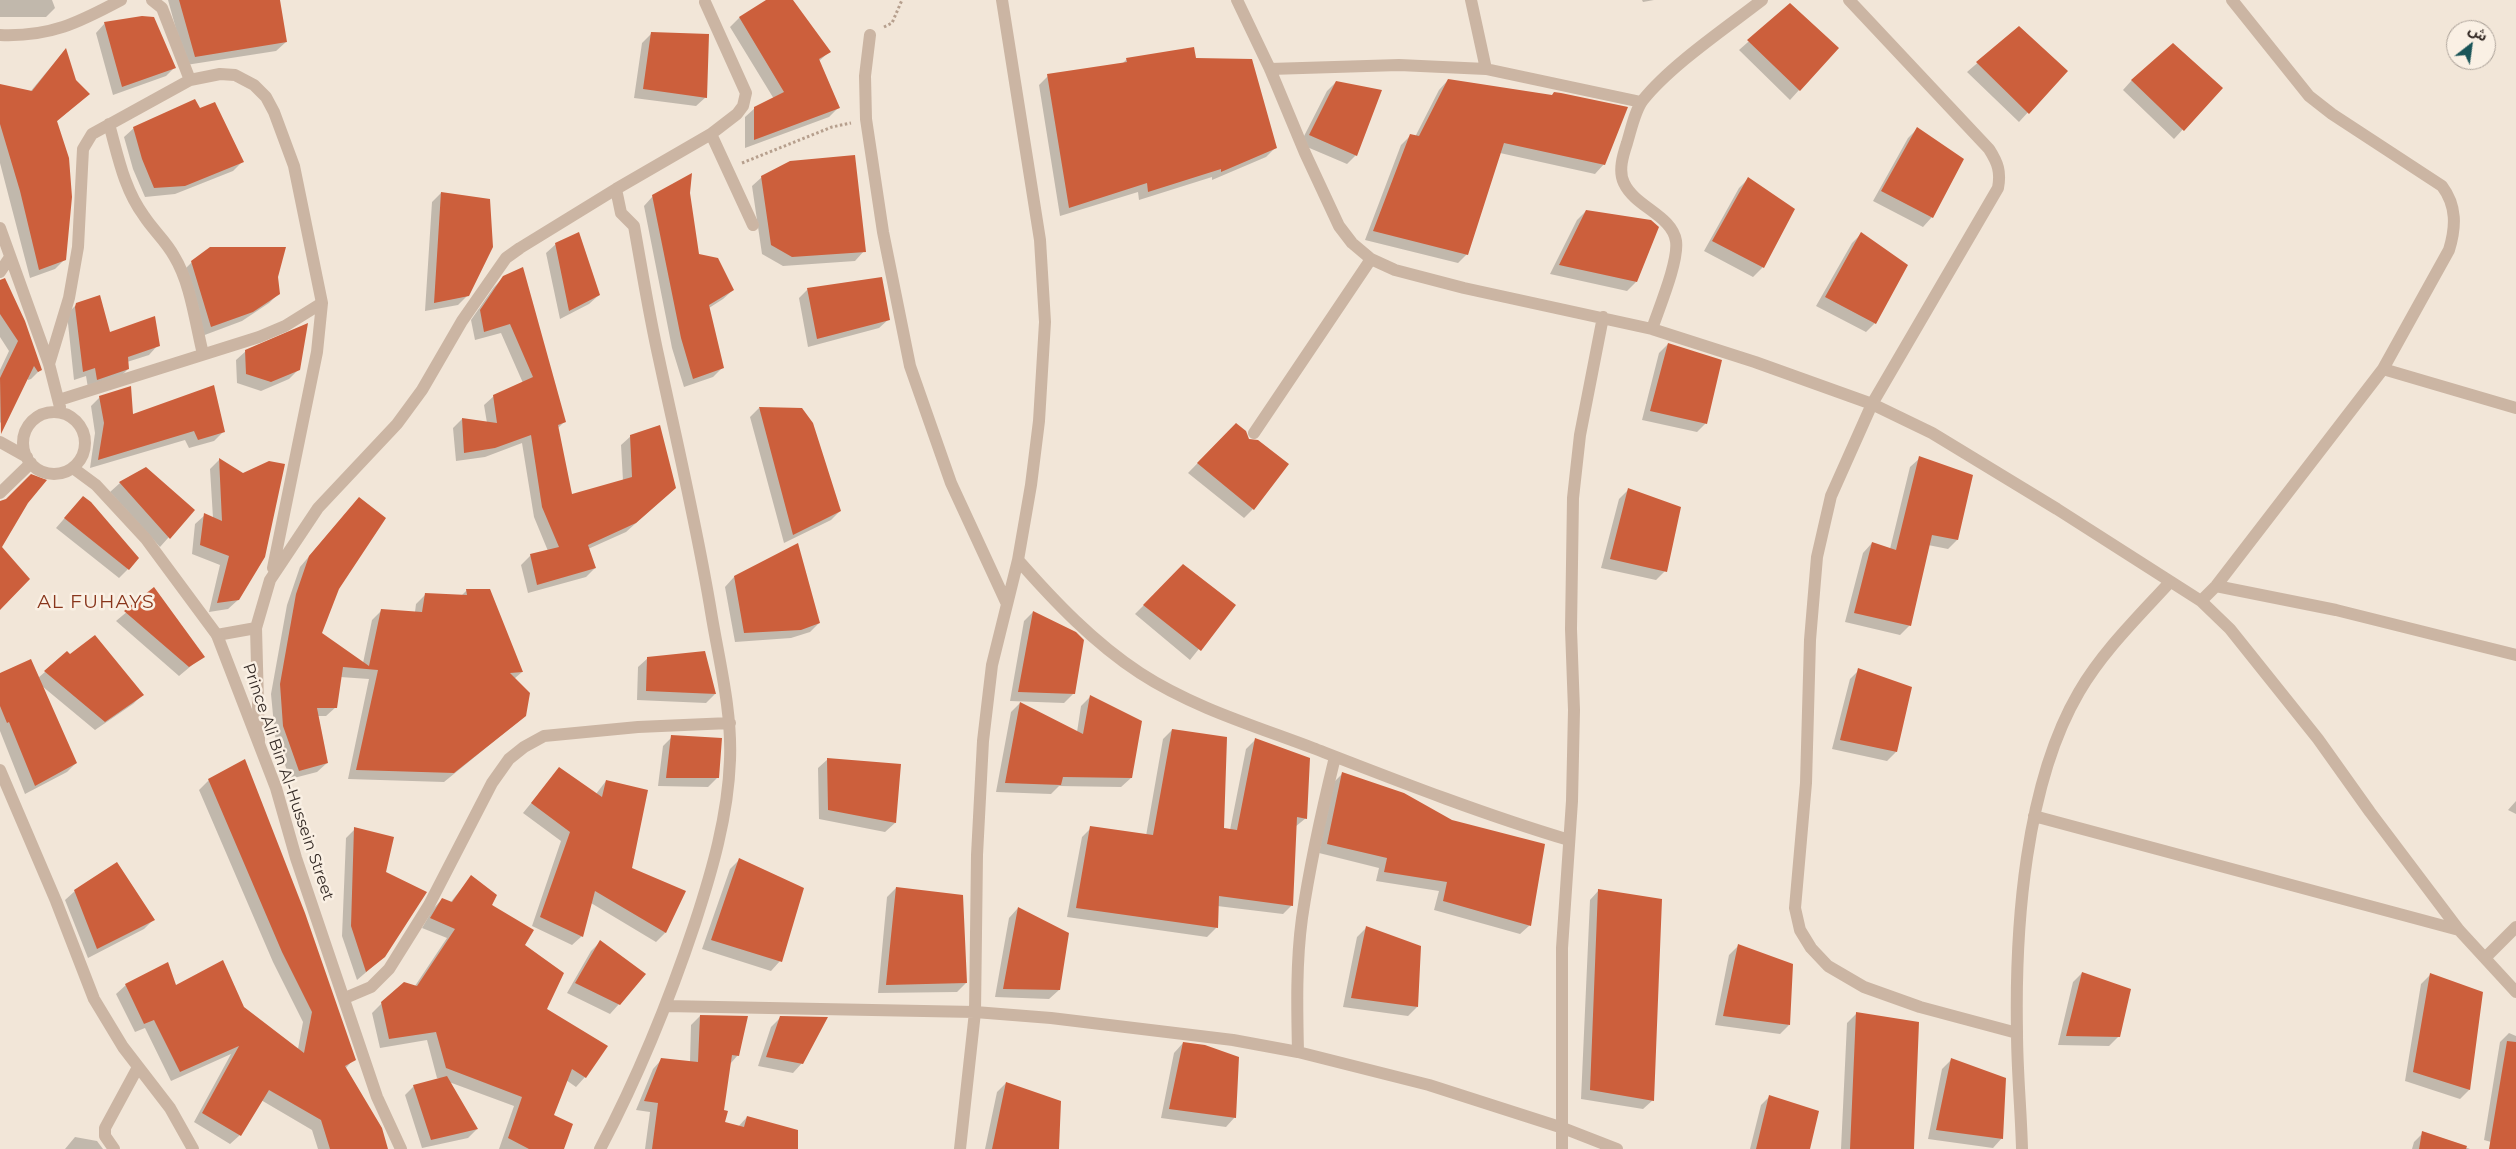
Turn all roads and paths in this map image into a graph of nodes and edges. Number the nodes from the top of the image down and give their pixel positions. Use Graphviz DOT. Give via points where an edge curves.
graph roads {
  1 [pos="121,0"];
  2 [pos="152,0"];
  3 [pos="902,0"];
  4 [pos="1002,0"];
  5 [pos="1236,0"];
  6 [pos="1471,0"];
  7 [pos="1762,0"];
  8 [pos="1849,0"];
  9 [pos="2232,0"];
  10 [pos="705,2"];
  11 [pos="0,35"];
  12 [pos="870,35"];
  13 [pos="1486,69"];
  14 [pos="1270,70"];
  15 [pos="190,80"];
  16 [pos="1641,102"];
  17 [pos="866,119"];
  18 [pos="109,124"];
  19 [pos="711,134"];
  20 [pos="740,164"];
  21 [pos="616,189"];
  22 [pos="753,225"];
  23 [pos="0,228"];
  24 [pos="10,257"];
  25 [pos="1371,259"];
  26 [pos="0,272"];
  27 [pos="322,303"];
  28 [pos="1603,317"];
  29 [pos="1652,329"];
  30 [pos="203,354"];
  31 [pos="49,364"];
  32 [pos="2382,370"];
  33 [pos="1872,404"];
  34 [pos="60,406"];
  35 [pos="2516,408"];
  36 [pos="1254,433"];
  37 [pos="0,442"];
  38 [pos="29,460"];
  39 [pos="74,468"];
  40 [pos="0,493"];
  41 [pos="1018,560"];
  42 [pos="270,580"];
  43 [pos="2170,582"];
  44 [pos="2216,586"];
  45 [pos="2201,601"];
  46 [pos="1006,602"];
  47 [pos="256,628"];
  48 [pos="217,635"];
  49 [pos="2516,655"];
  50 [pos="730,723"];
  51 [pos="259,745"];
  52 [pos="1335,757"];
  53 [pos="0,770"];
  54 [pos="2034,816"];
  55 [pos="1569,840"];
  56 [pos="2516,927"];
  57 [pos="2460,930"];
  58 [pos="2485,958"];
  59 [pos="2516,992"];
  60 [pos="345,998"];
  61 [pos="666,1006"];
  62 [pos="975,1012"];
  63 [pos="2017,1033"];
  64 [pos="1298,1052"];
  65 [pos="138,1067"];
  66 [pos="1563,1128"];
  67 [pos="114,1149"];
  68 [pos="193,1149"];
  69 [pos="401,1149"];
  70 [pos="600,1149"];
  71 [pos="960,1149"];
  72 [pos="1562,1149"];
  73 [pos="1617,1149"];
  74 [pos="2022,1149"];
  1 -- 11 [label="street" via="70,26 43,33"];
  2 -- 15 [label="street" via="162,8"];
  3 -- 12 [label="path" via="892,23"];
  4 -- 41 [label="street" via="1040,240 1045,322 1039,421"];
  5 -- 14 [label="street"];
  6 -- 13 [label="street"];
  7 -- 16 [label="street" via="1687,59"];
  8 -- 33 [label="street" via="1990,149 2000,177 1998,188"];
  9 -- 32 [label="street" via="2309,96 2442,186 2450,197 2455,229 2449,250"];
  10 -- 19 [label="street" via="746,93 737,114"];
  12 -- 17 [label="street" via="864,76"];
  13 -- 14 [label="street" via="1399,65"];
  13 -- 16 [label="street"];
  14 -- 25 [label="street" via="1339,226 1352,243"];
  15 -- 18 [label="street"];
  15 -- 27 [label="street" via="220,74 235,75 254,85 266,97 294,166"];
  16 -- 29 [label="street" via="1623,155 1623,181 1630,195 1669,225 1677,245"];
  17 -- 20 [label="path" via="832,128"];
  17 -- 46 [label="street" via="883,232 910,366 951,483"];
  18 -- 30 [label="street" via="124,180 143,216 174,256 184,276"];
  18 -- 31 [label="street" via="92,134 83,150 78,246 69,298"];
  19 -- 21 [label="street"];
  19 -- 22 [label="street"];
  21 -- 42 [label="street" via="506,258 462,320 422,390 397,424 318,508"];
  21 -- 50 [label="street" via="621,213 634,226 705,575"];
  23 -- 24 [label="street"];
  24 -- 26 [label="street"];
  24 -- 31 [label="street"];
  25 -- 28 [label="street" via="1395,270 1447,283"];
  25 -- 36 [label="street"];
  27 -- 30 [label="street" via="285,326"];
  27 -- 42 [label="street" via="317,352"];
  28 -- 29 [label="street"];
  28 -- 55 [label="street" via="1580,435 1573,498 1571,629 1574,710"];
  29 -- 33 [label="street"];
  30 -- 34 [label="street"];
  31 -- 34 [label="street"];
  32 -- 35 [label="street"];
  32 -- 44 [label="street"];
  33 -- 43 [label="street" via="1932,433 2011,480"];
  33 -- 63 [label="street" via="1831,496 1818,557 1810,640 1806,783 1795,908 1800,930 1828,966 1864,987 1920,1007"];
  34 -- 38 [label="street" via="41,414 27,428 23,442"];
  34 -- 39 [label="street" via="80,424 85,435 82,459"];
  37 -- 38 [label="street"];
  38 -- 39 [label="street" via="51,474"];
  38 -- 40 [label="street"];
  39 -- 48 [label="street, Prince Ali Bin Al-Hussein Street" via="96,485 146,539"];
  41 -- 46 [label="street"];
  41 -- 52 [label="street" via="1046,592 1104,646 1139,672 1175,693"];
  42 -- 47 [label="street"];
  43 -- 45 [label="street"];
  43 -- 54 [label="street" via="2100,658 2078,694 2052,748"];
  44 -- 45 [label="street"];
  44 -- 49 [label="street" via="2336,610"];
  45 -- 57 [label="street" via="2230,629 2267,674"];
  46 -- 62 [label="street" via="992,665 983,741 977,855"];
  47 -- 48 [label="street"];
  47 -- 51 [label="street"];
  48 -- 51 [label="street, Prince Ali Bin Al-Hussein Street"];
  50 -- 60 [label="street" via="544,736 524,746 509,759 492,783 429,905 389,969 371,987"];
  50 -- 61 [label="street" via="726,805 708,884"];
  51 -- 60 [label="street, Prince Ali Bin Al-Hussein Street"];
  52 -- 55 [label="street" via="1451,801"];
  52 -- 64 [label="street" via="1318,827 1302,919 1297,994"];
  53 -- 65 [label="street" via="94,999"];
  54 -- 57 [label="street"];
  54 -- 63 [label="street" via="2018,963"];
  55 -- 66 [label="street" via="1562,948"];
  56 -- 58 [label="street"];
  57 -- 58 [label="street"];
  58 -- 59 [label="street"];
  60 -- 69 [label="street, Prince Ali Bin Al-Hussein Street" via="377,1097"];
  61 -- 62 [label="street"];
  61 -- 70 [label="street"];
  62 -- 64 [label="street" via="1233,1040"];
  62 -- 71 [label="street"];
  63 -- 74 [label="street"];
  64 -- 66 [label="street" via="1429,1085"];
  65 -- 67 [label="street" via="105,1128 105,1136"];
  65 -- 68 [label="street" via="170,1108"];
  66 -- 72 [label="street"];
  66 -- 73 [label="street"];
}
